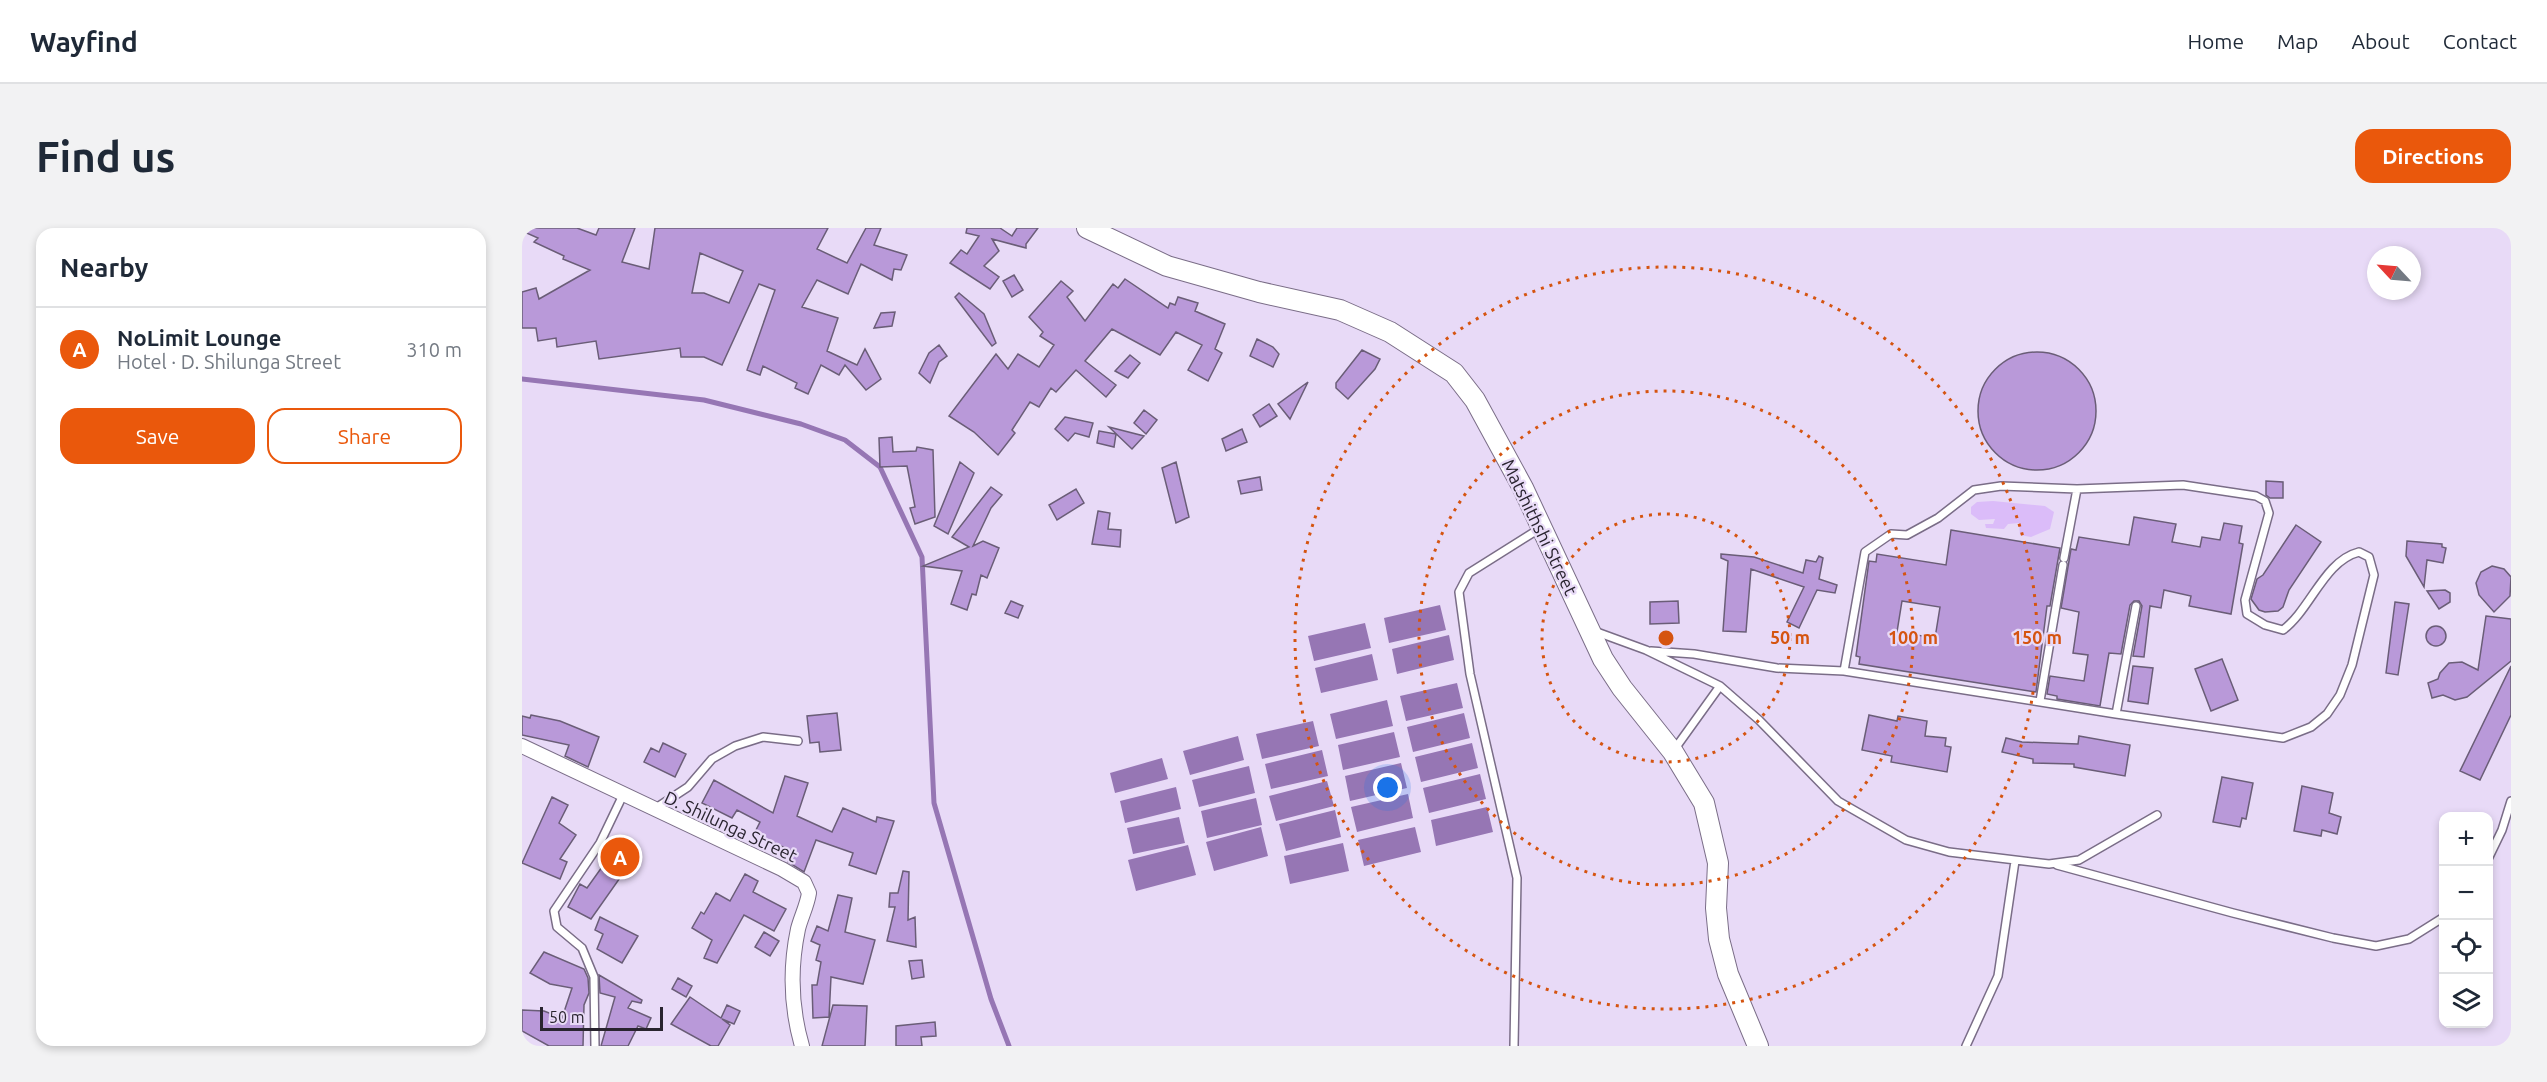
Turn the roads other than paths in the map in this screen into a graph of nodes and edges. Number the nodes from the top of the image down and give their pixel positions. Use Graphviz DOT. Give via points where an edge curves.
graph roads {
  1 [pos="1088,228"];
  2 [pos="2077,489"];
  3 [pos="1540,528"];
  4 [pos="2136,606"];
  5 [pos="1589,629"];
  6 [pos="1646,650"];
  7 [pos="1844,671"];
  8 [pos="1720,686"];
  9 [pos="2040,701"];
  10 [pos="2116,714"];
  11 [pos="798,741"];
  12 [pos="522,746"];
  13 [pos="1673,752"];
  14 [pos="623,795"];
  15 [pos="2511,801"];
  16 [pos="654,810"];
  17 [pos="2157,815"];
  18 [pos="2493,849"];
  19 [pos="2014,861"];
  20 [pos="2049,864"];
  21 [pos="2439,920"];
  22 [pos="596,1046"];
  23 [pos="802,1046"];
  24 [pos="1514,1046"];
  25 [pos="1758,1046"];
  26 [pos="1966,1046"];
  1 -- 3 [label="main road, Matshithshi Street" via="1167,266 1340,310 1390,332 1454,373 1475,400"];
  2 -- 7 [label="lane" via="2001,486 1974,490 1938,518 1906,536 1891,534 1865,552"];
  2 -- 9 [label="lane"];
  2 -- 10 [label="lane" via="2183,485 2256,496 2265,501 2269,513 2245,600 2247,614 2265,625 2283,630 2295,621 2337,564 2349,554 2359,552 2369,557 2374,575 2352,665 2340,695 2327,714 2311,727 2283,738"];
  3 -- 5 [label="main road, Matshithshi Street"];
  3 -- 24 [label="lane" via="1469,573 1459,592 1470,674 1517,878"];
  4 -- 10 [label="lane"];
  5 -- 6 [label="lane"];
  5 -- 13 [label="main road, Matshithshi Street" via="1622,688"];
  6 -- 7 [label="lane" via="1777,668"];
  6 -- 8 [label="lane"];
  7 -- 9 [label="lane"];
  8 -- 13 [label="lane"];
  8 -- 19 [label="lane" via="1838,801 1906,840 1948,852"];
  9 -- 10 [label="lane"];
  11 -- 16 [label="lane" via="763,737 735,746 712,759 688,787"];
  12 -- 14 [label="street, D. Shilunga Street"];
  13 -- 25 [label="main road, Matshithshi Street" via="1704,803 1713,832 1718,863 1719,939 1728,974"];
  14 -- 16 [label="street, D. Shilunga Street"];
  14 -- 22 [label="lane" via="600,843 554,911 557,927 582,948 594,977"];
  15 -- 18 [label="lane"];
  16 -- 23 [label="street, D. Shilunga Street" via="804,882 809,893 792,970"];
  17 -- 20 [label="lane" via="2079,860"];
  19 -- 20 [label="lane"];
  19 -- 26 [label="lane" via="1998,976"];
  20 -- 21 [label="lane" via="2376,946 2409,939"];
}
